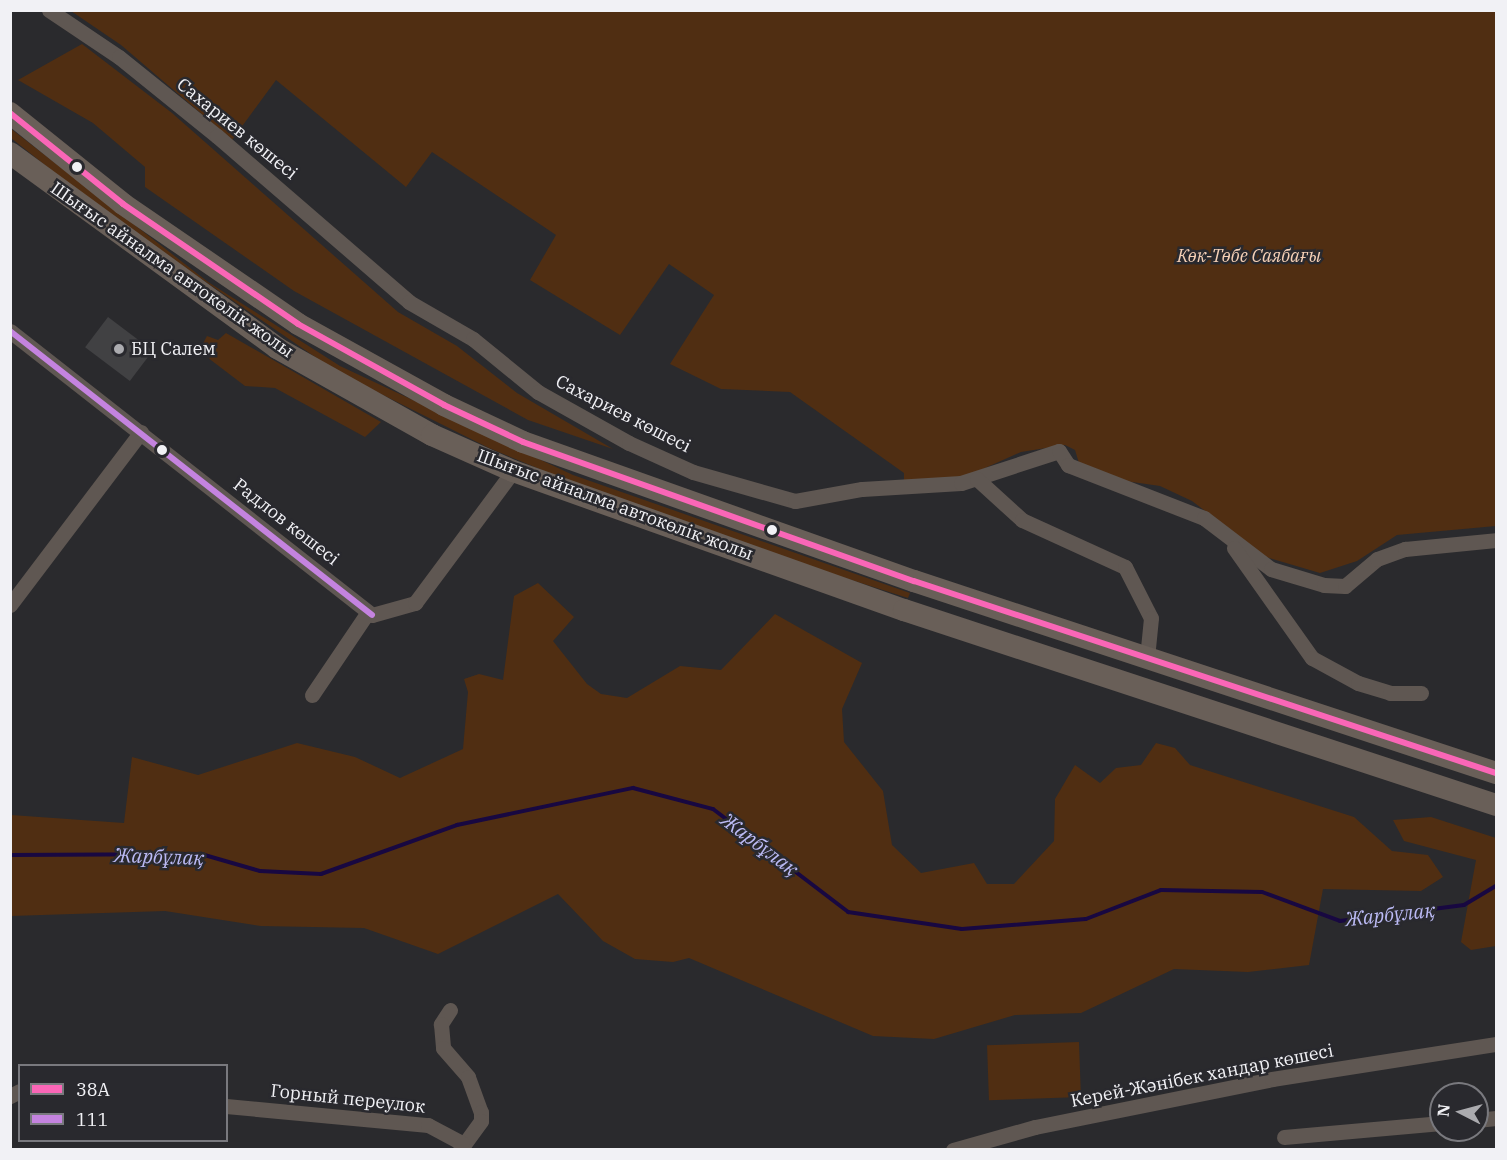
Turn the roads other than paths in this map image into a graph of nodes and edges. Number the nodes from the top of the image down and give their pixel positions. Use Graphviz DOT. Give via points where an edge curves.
graph roads {
  1 [pos="49,10"];
  2 [pos="10,112"];
  3 [pos="10,153"];
  4 [pos="10,331"];
  5 [pos="141,432"];
  6 [pos="513,471"];
  7 [pos="977,479"];
  8 [pos="1229,539"];
  9 [pos="1497,540"];
  10 [pos="10,605"];
  11 [pos="368,612"];
  12 [pos="1146,658"];
  13 [pos="1421,693"];
  14 [pos="312,695"];
  15 [pos="1497,773"];
  16 [pos="1497,804"];
  17 [pos="450,1010"];
  18 [pos="1497,1044"];
  19 [pos="228,1106"];
  20 [pos="1429,1124"];
  21 [pos="1284,1137"];
  22 [pos="461,1146"];
  23 [pos="953,1149"];
  1 -- 7 [label="street, Сахариев көшесі" via="119,57 217,136 409,302 473,339 538,392 629,443 703,476 795,501 838,492 916,489"];
  2 -- 12 [label="main road" via="123,204 298,324 444,405 576,463"];
  3 -- 6 [label="main road, Шығыс айналма автокөлік жолы" via="278,348 432,435"];
  4 -- 5 [label="street, Радлов көшесі"];
  5 -- 10 [label="street"];
  5 -- 11 [label="street, Радлов көшесі"];
  6 -- 11 [label="street" via="501,494 416,603 372,615"];
  6 -- 16 [label="main road, Шығыс айналма автокөлік жолы" via="973,632"];
  7 -- 8 [label="street, Сахариев көшесі" via="1002,467 1059,451 1068,465 1204,518"];
  7 -- 12 [label="street" via="1022,520 1125,567 1151,618"];
  8 -- 9 [label="street, Сахариев көшесі" via="1294,579 1345,586 1377,559 1430,543 1465,547"];
  8 -- 13 [label="street" via="1312,658 1358,683 1390,693"];
  11 -- 14 [label="street"];
  12 -- 15 [label="main road"];
  17 -- 22 [label="street" via="441,1024 443,1048 468,1077 481,1112 481,1121"];
  18 -- 23 [label="street, Керей-Жәнібек хандар көшесі" via="1272,1079 1035,1127"];
  19 -- 22 [label="street, Горный переулок" via="428,1125"];
  20 -- 21 [label="street"];
}
